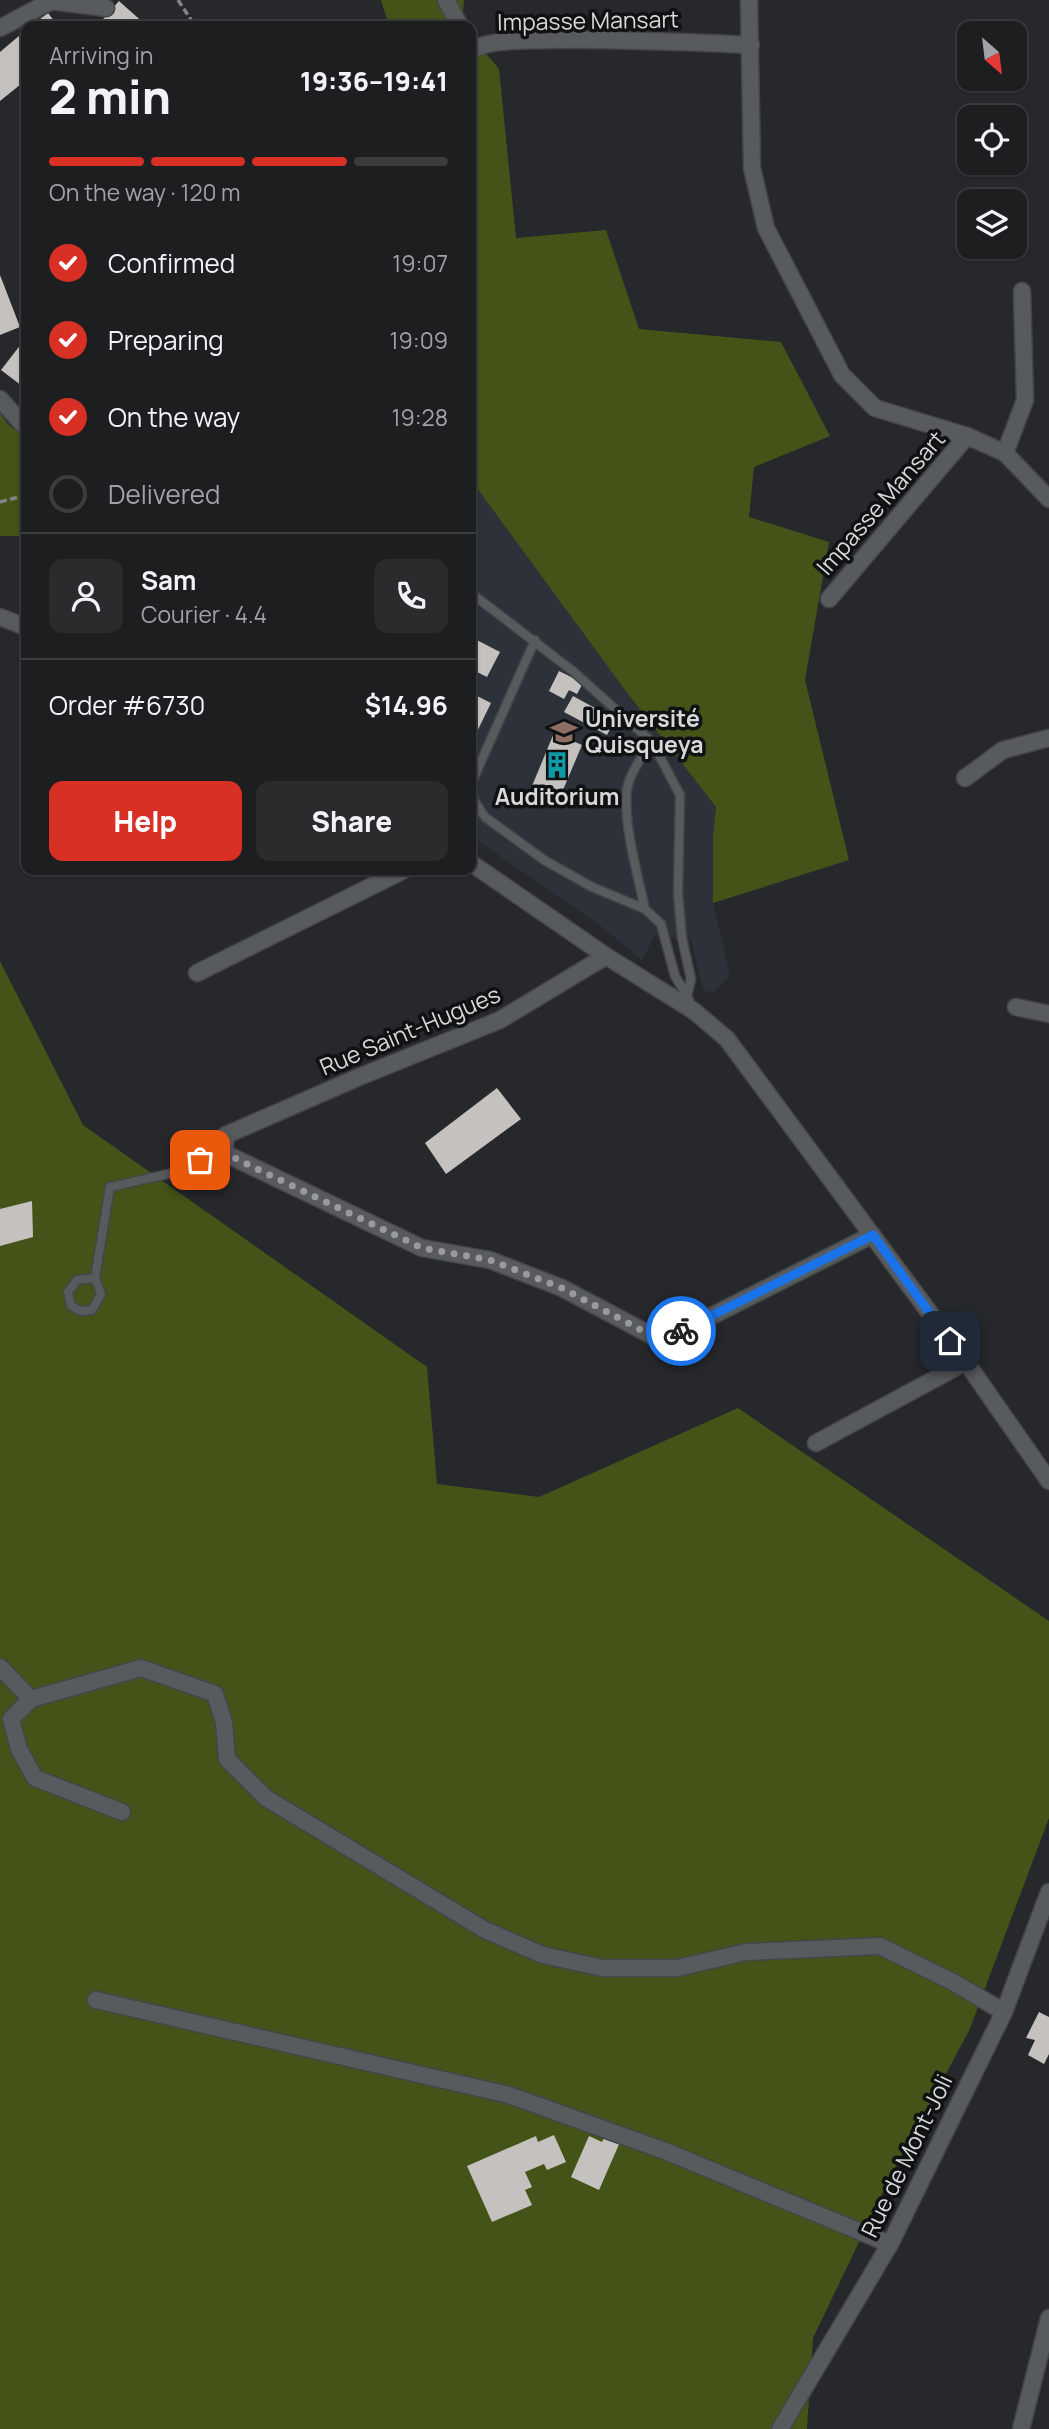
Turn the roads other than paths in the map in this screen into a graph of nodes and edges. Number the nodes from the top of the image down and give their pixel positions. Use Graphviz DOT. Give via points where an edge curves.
graph roads {
  1 [pos="446,0"];
  2 [pos="749,0"];
  3 [pos="106,8"];
  4 [pos="457,21"];
  5 [pos="0,28"];
  6 [pos="751,45"];
  7 [pos="476,46"];
  8 [pos="1022,291"];
  9 [pos="0,398"];
  10 [pos="21,422"];
  11 [pos="967,436"];
  12 [pos="1005,453"];
  13 [pos="1049,499"];
  14 [pos="476,597"];
  15 [pos="829,599"];
  16 [pos="0,617"];
  17 [pos="21,625"];
  18 [pos="535,640"];
  19 [pos="1049,738"];
  20 [pos="652,742"];
  21 [pos="476,773"];
  22 [pos="965,778"];
  23 [pos="476,804"];
  24 [pos="476,866"];
  25 [pos="394,875"];
  26 [pos="645,909"];
  27 [pos="606,956"];
  28 [pos="197,973"];
  29 [pos="691,1004"];
  30 [pos="1016,1007"];
  31 [pos="1049,1014"];
  32 [pos="224,1153"];
  33 [pos="873,1235"];
  34 [pos="95,1278"];
  35 [pos="966,1362"];
  36 [pos="816,1443"];
  37 [pos="1049,1481"];
  38 [pos="0,1667"];
  39 [pos="30,1699"];
  40 [pos="122,1812"];
  41 [pos="1049,1892"];
  42 [pos="96,2000"];
  43 [pos="1004,2012"];
  44 [pos="890,2244"];
  45 [pos="1049,2318"];
  46 [pos="780,2429"];
  47 [pos="1021,2429"];
  1 -- 4 [label="street"];
  2 -- 6 [label="street"];
  3 -- 5 [label="street" via="51,1"];
  6 -- 7 [label="street, Impasse Mansart" via="605,39"];
  6 -- 11 [label="street" via="752,168 766,228 842,374 875,408"];
  8 -- 12 [label="street" via="1025,400"];
  9 -- 10 [label="street"];
  11 -- 12 [label="street"];
  11 -- 15 [label="street, Impasse Mansart"];
  12 -- 13 [label="street"];
  14 -- 18 [label="lane"];
  16 -- 17 [label="street"];
  18 -- 20 [label="lane"];
  18 -- 21 [label="lane"];
  19 -- 22 [label="street" via="1003,750"];
  20 -- 26 [label="lane" via="627,789 633,858"];
  20 -- 29 [label="lane" via="681,795 678,894"];
  23 -- 26 [label="lane" via="485,817 544,860"];
  24 -- 27 [label="street"];
  25 -- 28 [label="street"];
  26 -- 29 [label="lane" via="661,924 675,976"];
  27 -- 29 [label="street"];
  27 -- 32 [label="street, Rue Saint-Hugues" via="500,1020 226,1135"];
  29 -- 33 [label="street" via="727,1039"];
  30 -- 31 [label="street"];
  32 -- 33 [label="street" via="422,1248 490,1260 562,1288 662,1341"];
  32 -- 34 [label="lane" via="181,1171 110,1187"];
  33 -- 35 [label="street"];
  34 -- 34 [label="lane" via="77,1280 68,1292 71,1306 92,1310 101,1294"];
  35 -- 36 [label="street"];
  35 -- 37 [label="street"];
  38 -- 39 [label="street"];
  39 -- 40 [label="street" via="11,1719 19,1749 35,1778"];
  39 -- 43 [label="street" via="141,1668 215,1694 224,1723 227,1759 266,1798 485,1930 543,1955 603,1968 677,1968 746,1952 880,1946"];
  41 -- 43 [label="street, Rue de Mont-Joli"];
  42 -- 44 [label="street" via="509,2095 665,2151"];
  43 -- 44 [label="street, Rue de Mont-Joli"];
  44 -- 46 [label="street, Rue de Mont-Joli"];
  45 -- 47 [label="street"];
}
